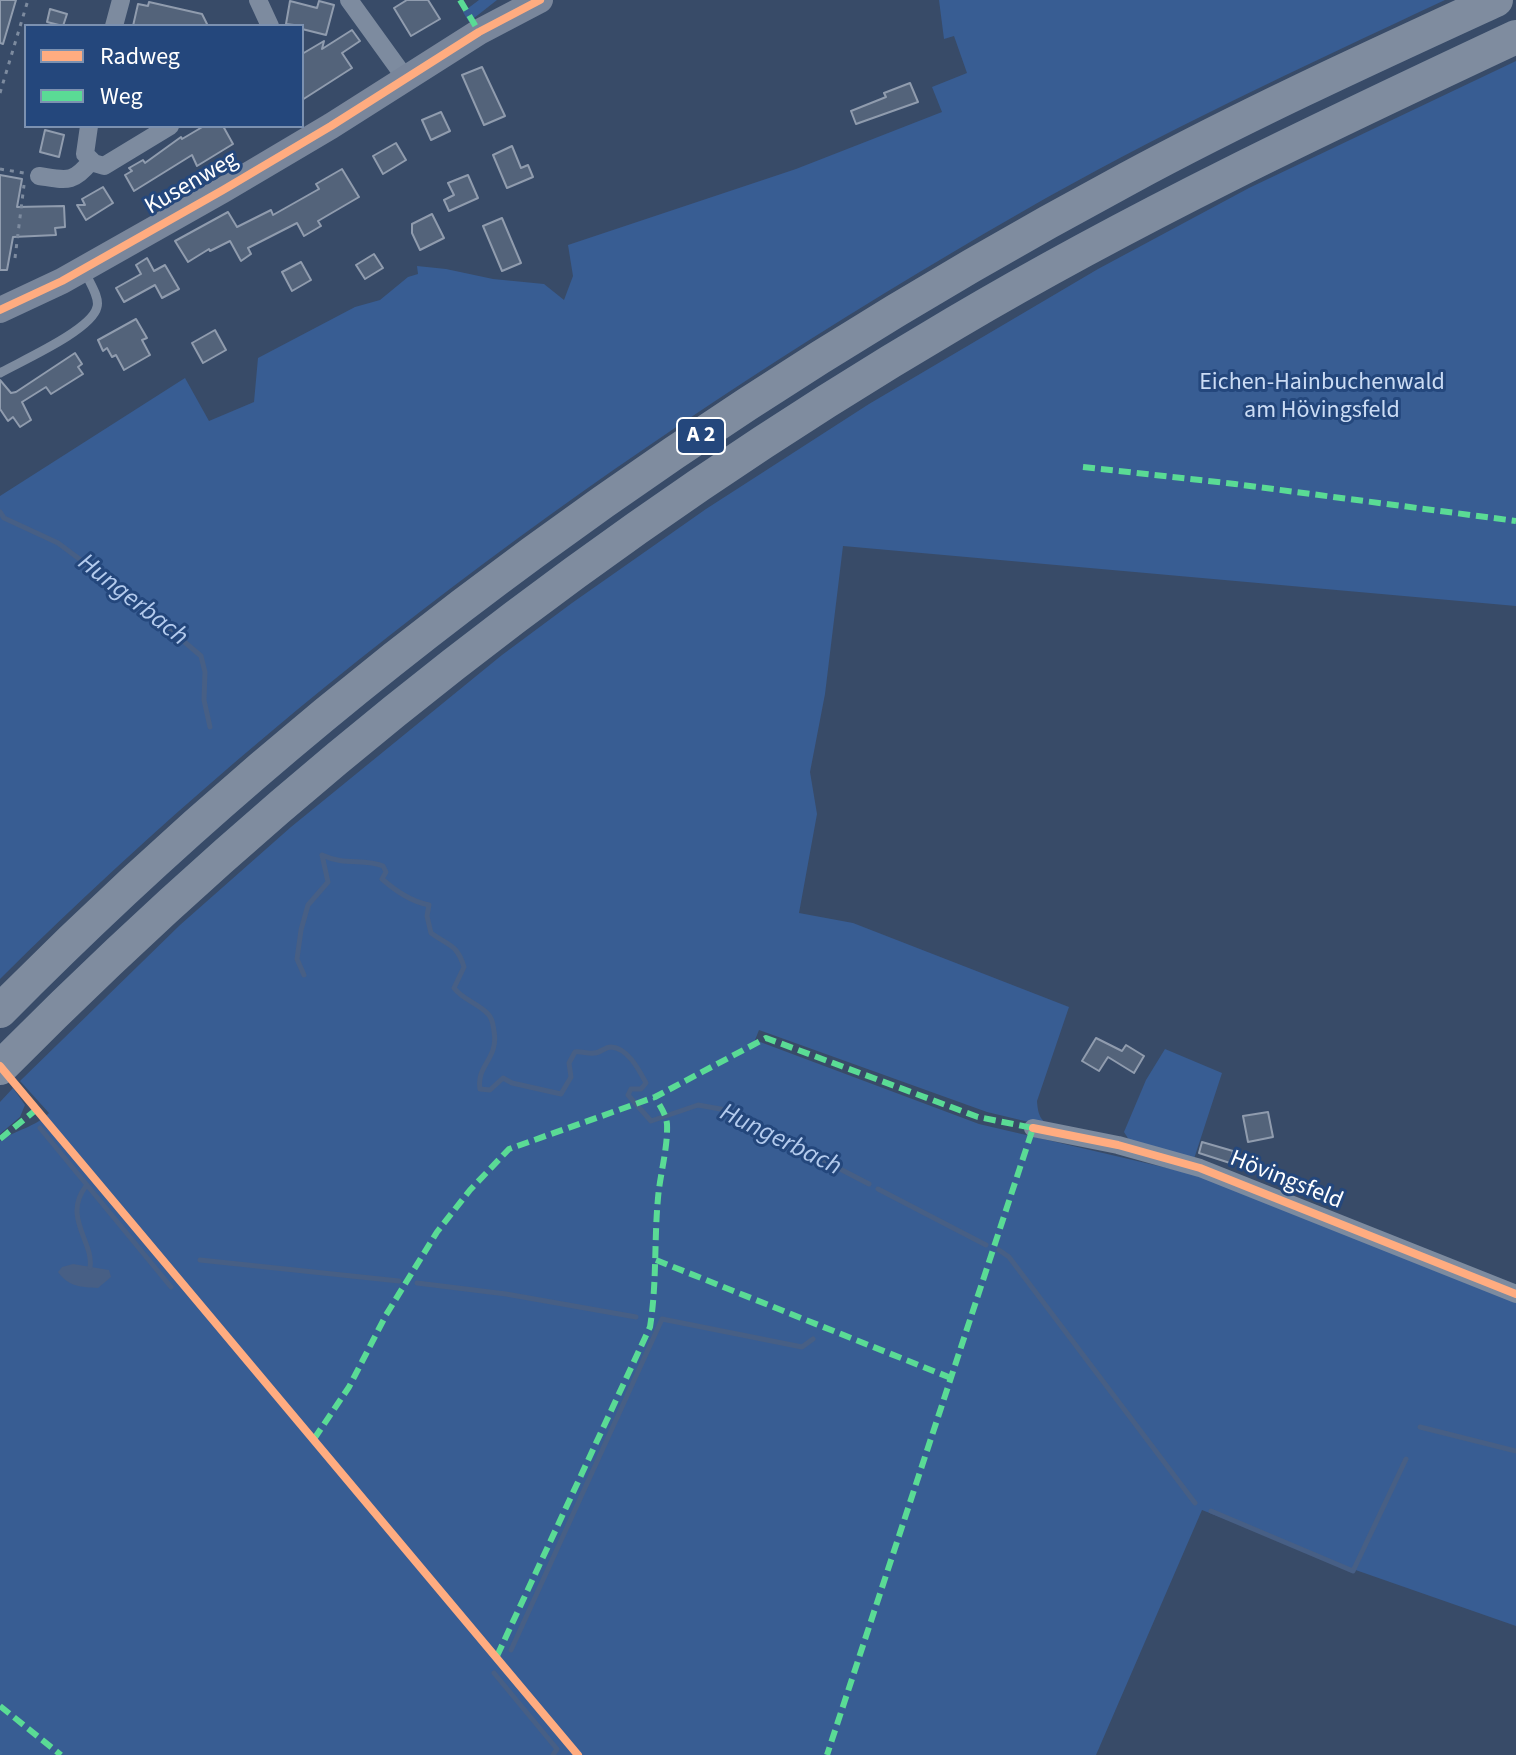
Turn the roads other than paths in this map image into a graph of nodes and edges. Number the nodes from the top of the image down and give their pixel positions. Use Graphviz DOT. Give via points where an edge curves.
graph roads {
  1 [pos="121,0"];
  2 [pos="258,0"];
  3 [pos="349,0"];
  4 [pos="517,0"];
  5 [pos="540,0"];
  6 [pos="1496,0"];
  7 [pos="115,24"];
  8 [pos="269,24"];
  9 [pos="479,32"];
  10 [pos="1516,37"];
  11 [pos="406,79"];
  12 [pos="89,128"];
  13 [pos="167,128"];
  14 [pos="91,161"];
  15 [pos="33,175"];
  16 [pos="73,275"];
  17 [pos="0,310"];
  18 [pos="0,324"];
  19 [pos="0,373"];
  20 [pos="0,1011"];
  21 [pos="11,1057"];
  22 [pos="1033,1128"];
  23 [pos="1516,1294"];
  1 -- 7 [label="street"];
  2 -- 8 [label="street"];
  3 -- 11 [label="street"];
  4 -- 9 [label="street, Kusenweg"];
  5 -- 9 [label="street, Kusenweg"];
  6 -- 20 [label="highway, A 2" via="1126,179 833,348 735,413 552,538 361,686 157,861"];
  9 -- 11 [label="street, Kusenweg"];
  10 -- 21 [label="highway, A 2" via="1294,141 1089,247 776,434 633,531 328,766 138,933"];
  11 -- 16 [label="street, Kusenweg"];
  12 -- 14 [label="street" via="84,148"];
  13 -- 14 [label="street" via="108,165"];
  14 -- 15 [label="street" via="72,179"];
  16 -- 17 [label="street, Kusenweg"];
  16 -- 18 [label="street, Kusenweg"];
  16 -- 19 [label="lane" via="97,300 94,314 78,329"];
  22 -- 23 [label="street, Hövingsfeld" via="1200,1168"];
}
